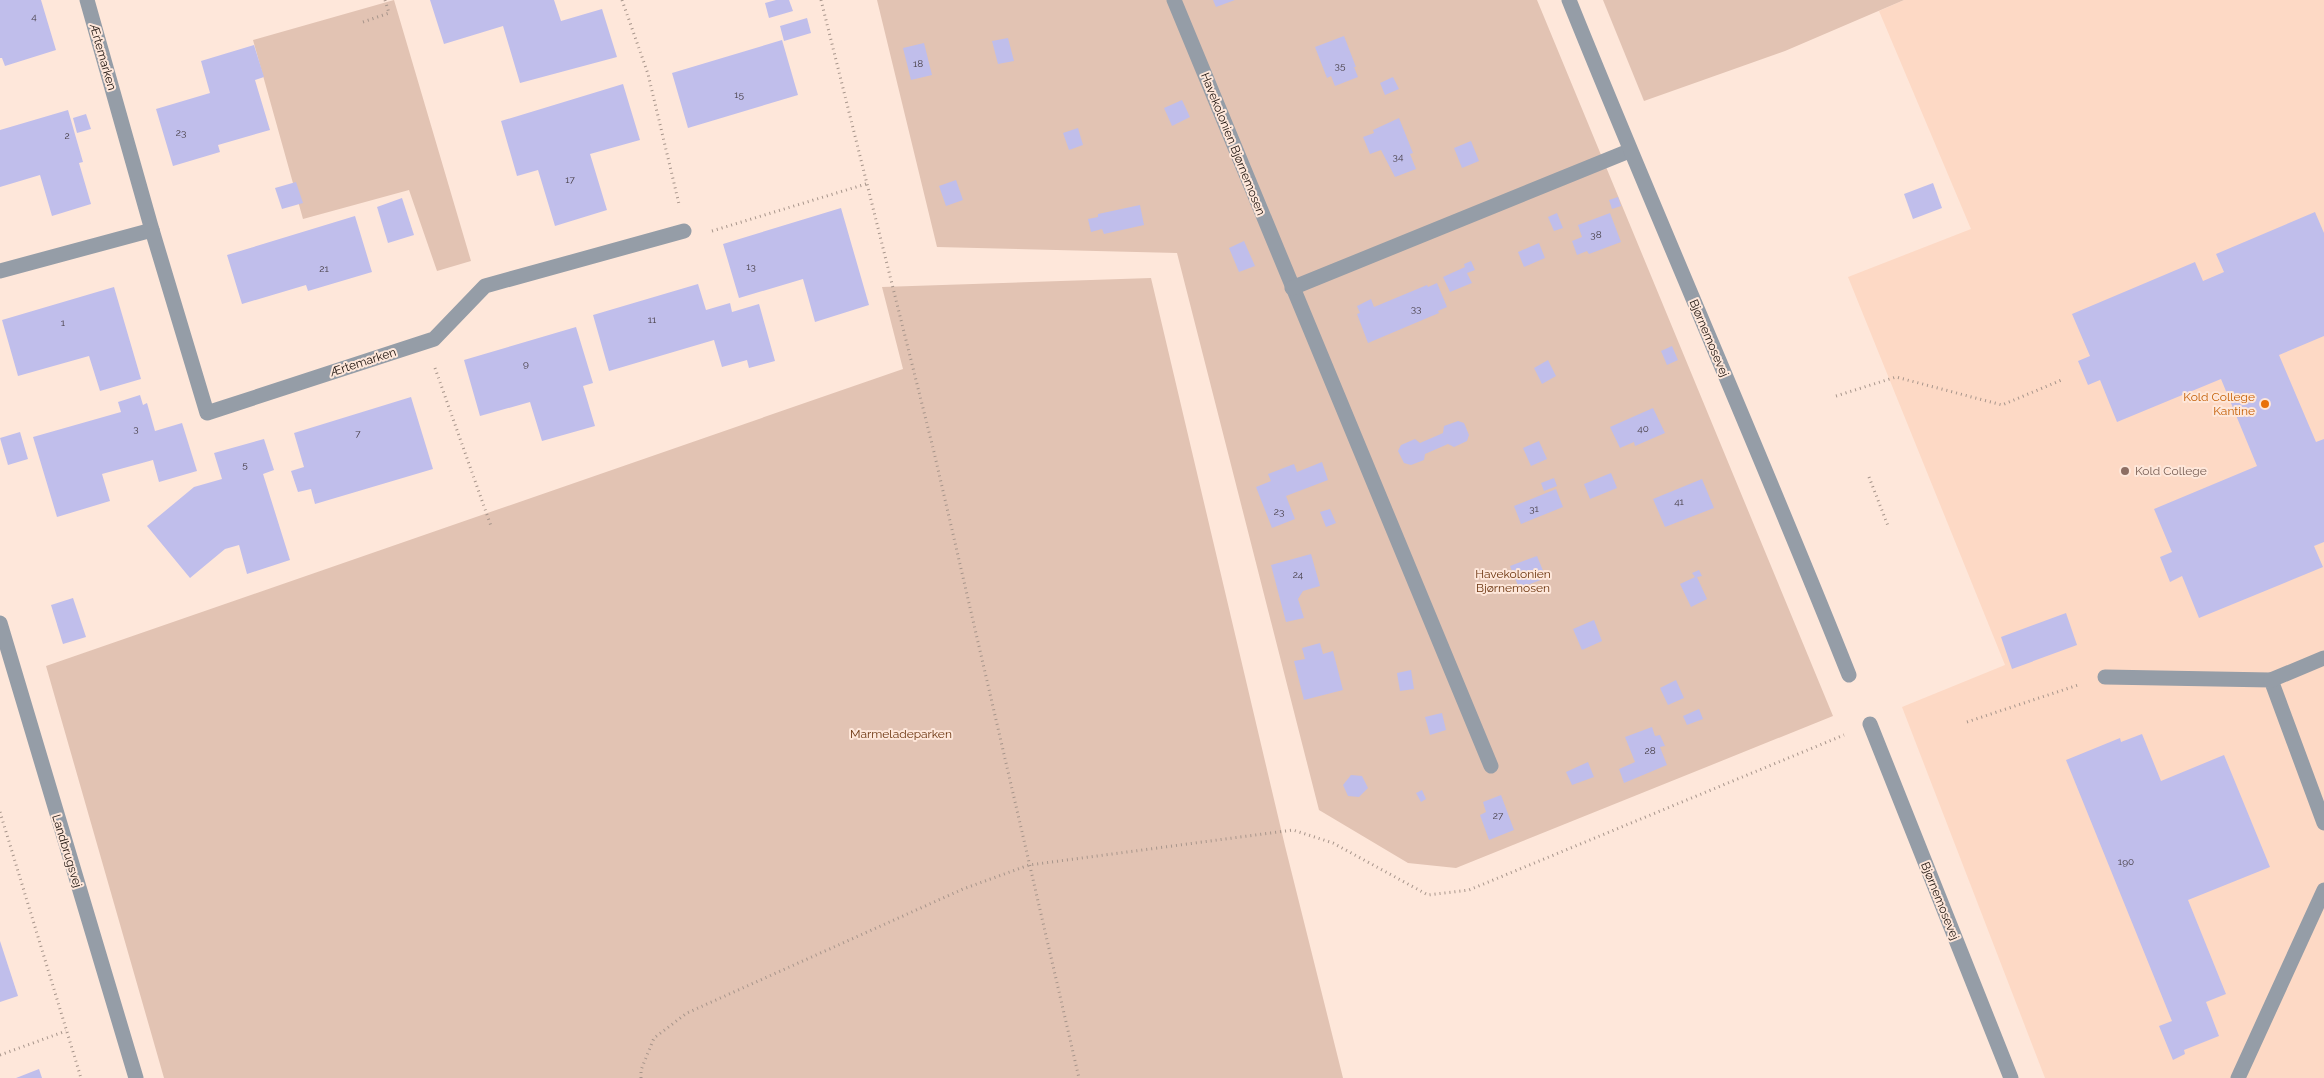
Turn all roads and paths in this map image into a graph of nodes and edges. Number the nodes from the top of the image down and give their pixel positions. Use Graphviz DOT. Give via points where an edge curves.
graph roads {
  1 [pos="87,0"];
  2 [pos="384,0"];
  3 [pos="622,0"];
  4 [pos="821,0"];
  5 [pos="1174,0"];
  6 [pos="1569,0"];
  7 [pos="363,22"];
  8 [pos="1629,151"];
  9 [pos="866,184"];
  10 [pos="152,230"];
  11 [pos="684,231"];
  12 [pos="0,271"];
  13 [pos="1292,288"];
  14 [pos="426,341"];
  15 [pos="2064,379"];
  16 [pos="1836,396"];
  17 [pos="1868,477"];
  18 [pos="491,526"];
  19 [pos="1888,526"];
  20 [pos="0,623"];
  21 [pos="2324,658"];
  22 [pos="1849,676"];
  23 [pos="2105,677"];
  24 [pos="2271,680"];
  25 [pos="1967,722"];
  26 [pos="1870,724"];
  27 [pos="1491,766"];
  28 [pos="0,812"];
  29 [pos="2324,823"];
  30 [pos="1029,865"];
  31 [pos="2324,890"];
  32 [pos="66,1031"];
  33 [pos="0,1055"];
  34 [pos="81,1078"];
  35 [pos="136,1078"];
  36 [pos="641,1078"];
  37 [pos="1079,1078"];
  38 [pos="2011,1078"];
  39 [pos="2238,1078"];
  1 -- 10 [label="street, Ærtemarken"];
  2 -- 7 [label="path" via="389,13"];
  3 -- 11 [label="path" via="648,74"];
  4 -- 9 [label="path"];
  5 -- 13 [label="street, Havekolonien Bjørnemosen"];
  6 -- 8 [label="street, Bjørnemosevej"];
  8 -- 13 [label="street"];
  8 -- 22 [label="street, Bjørnemosevej" via="1784,512"];
  9 -- 11 [label="path" via="702,234"];
  9 -- 30 [label="path" via="934,452"];
  10 -- 12 [label="street"];
  10 -- 14 [label="street, Ærtemarken" via="207,413"];
  11 -- 14 [label="street, Ærtemarken" via="485,286 434,339"];
  13 -- 27 [label="street, Havekolonien Bjørnemosen"];
  14 -- 18 [label="path"];
  15 -- 16 [label="path" via="2002,405 1896,377"];
  17 -- 19 [label="path"];
  20 -- 35 [label="street, Landbrugsvej"];
  21 -- 24 [label="street"];
  23 -- 24 [label="street"];
  23 -- 25 [label="path"];
  24 -- 29 [label="street"];
  26 -- 30 [label="path" via="1469,890 1428,895 1333,843 1293,830"];
  26 -- 38 [label="street, Bjørnemosevej"];
  28 -- 32 [label="path"];
  30 -- 36 [label="path" via="963,889 687,1013 654,1038"];
  30 -- 37 [label="path"];
  31 -- 39 [label="street"];
  32 -- 33 [label="path"];
  32 -- 34 [label="path"];
}
